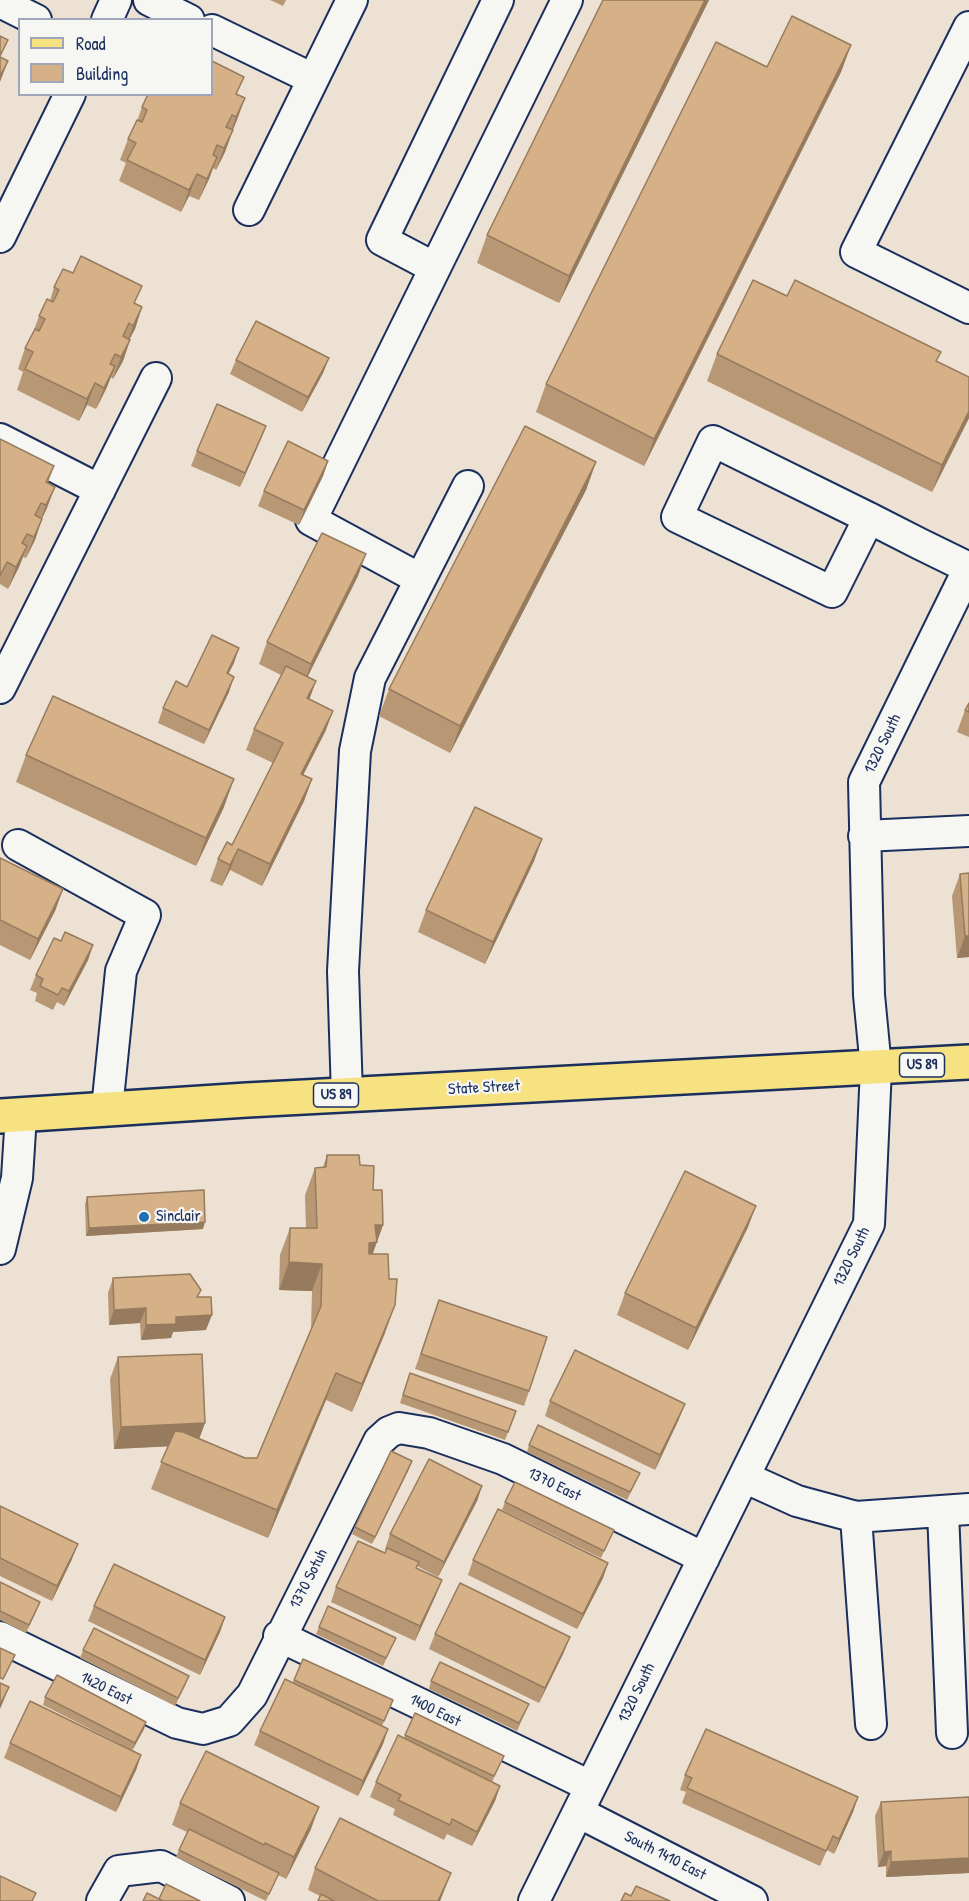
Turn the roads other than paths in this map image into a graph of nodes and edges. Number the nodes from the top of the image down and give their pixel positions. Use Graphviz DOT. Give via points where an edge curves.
graph roads {
  1 [pos="116,0"];
  2 [pos="149,0"];
  3 [pos="352,0"];
  4 [pos="498,0"];
  5 [pos="567,0"];
  6 [pos="0,2"];
  7 [pos="32,18"];
  8 [pos="108,18"];
  9 [pos="185,18"];
  10 [pos="969,27"];
  11 [pos="213,30"];
  12 [pos="313,79"];
  13 [pos="69,96"];
  14 [pos="249,210"];
  15 [pos="0,237"];
  16 [pos="435,268"];
  17 [pos="969,308"];
  18 [pos="156,378"];
  19 [pos="0,439"];
  20 [pos="468,486"];
  21 [pos="100,490"];
  22 [pos="868,518"];
  23 [pos="969,568"];
  24 [pos="420,579"];
  25 [pos="962,601"];
  26 [pos="0,688"];
  27 [pos="969,831"];
  28 [pos="864,837"];
  29 [pos="18,845"];
  30 [pos="969,1062"];
  31 [pos="876,1068"];
  32 [pos="347,1095"];
  33 [pos="107,1109"];
  34 [pos="11,1116"];
  35 [pos="0,1249"];
  36 [pos="399,1428"];
  37 [pos="744,1477"];
  38 [pos="956,1510"];
  39 [pos="856,1516"];
  40 [pos="704,1558"];
  41 [pos="279,1636"];
  42 [pos="0,1637"];
  43 [pos="871,1724"];
  44 [pos="215,1728"];
  45 [pos="952,1732"];
  46 [pos="584,1799"];
  47 [pos="102,1901"];
  48 [pos="230,1901"];
  49 [pos="534,1901"];
  50 [pos="752,1901"];
  1 -- 8 [label="street"];
  2 -- 9 [label="street"];
  3 -- 12 [label="street"];
  4 -- 16 [label="street" via="382,240"];
  5 -- 16 [label="street"];
  6 -- 7 [label="street"];
  10 -- 17 [label="street" via="856,252"];
  11 -- 12 [label="street"];
  12 -- 14 [label="street"];
  13 -- 15 [label="street"];
  16 -- 24 [label="street" via="311,520"];
  18 -- 21 [label="street"];
  19 -- 21 [label="street"];
  20 -- 24 [label="street"];
  21 -- 26 [label="street"];
  22 -- 22 [label="street" via="713,441 676,517 832,592"];
  22 -- 23 [label="street"];
  23 -- 25 [label="street, 1320 South"];
  24 -- 32 [label="street" via="370,678 355,752 344,971"];
  25 -- 28 [label="street, 1320 South" via="864,782"];
  27 -- 28 [label="street"];
  28 -- 31 [label="street, 1320 South" via="869,995"];
  29 -- 33 [label="street" via="145,915 121,971"];
  30 -- 31 [label="main road, State Street / US 89"];
  31 -- 32 [label="main road, State Street / US 89"];
  31 -- 37 [label="street, 1320 South" via="869,1224"];
  32 -- 33 [label="main road, State Street / US 89"];
  33 -- 34 [label="main road, State Street / US 89"];
  34 -- 35 [label="street" via="17,1178"];
  36 -- 40 [label="street, 1370 East" via="429,1434 503,1460"];
  36 -- 41 [label="street, 1370 Sotuh" via="378,1441"];
  37 -- 39 [label="street" via="797,1502"];
  37 -- 40 [label="street, 1320 South"];
  38 -- 39 [label="street"];
  38 -- 45 [label="street"];
  39 -- 43 [label="street"];
  40 -- 46 [label="street, 1320 South"];
  41 -- 44 [label="street, 1370 Sotuh" via="241,1710"];
  41 -- 46 [label="street, 1400 East"];
  42 -- 44 [label="street, 1420 East" via="177,1723"];
  46 -- 49 [label="street, 1320 South"];
  46 -- 50 [label="street, South 1410 East"];
  47 -- 48 [label="street" via="120,1871 161,1866"];
}
